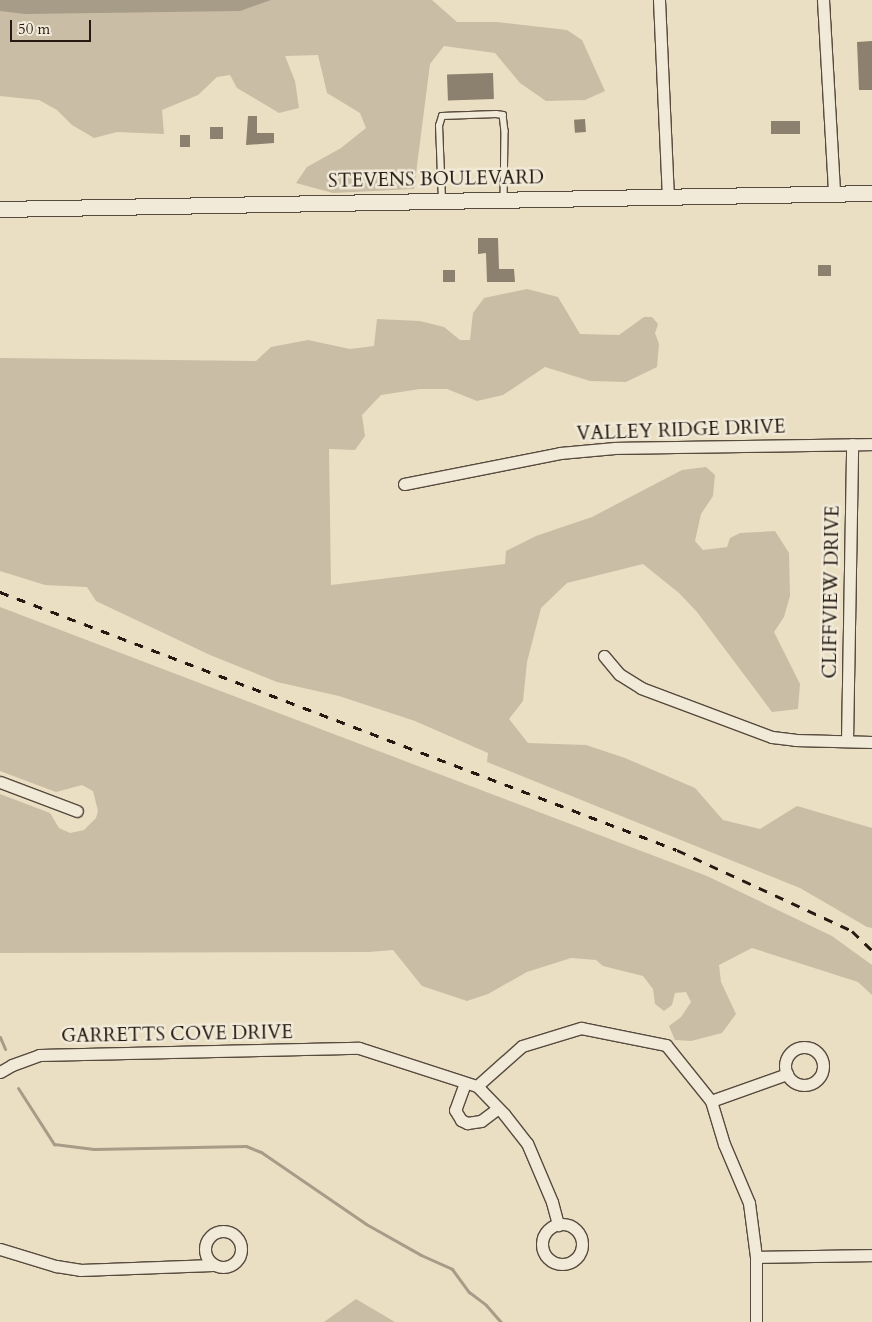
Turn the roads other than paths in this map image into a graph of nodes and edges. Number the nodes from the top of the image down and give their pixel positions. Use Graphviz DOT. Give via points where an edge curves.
graph roads {
  1 [pos="659,0"];
  2 [pos="823,0"];
  3 [pos="834,193"];
  4 [pos="872,193"];
  5 [pos="668,196"];
  6 [pos="504,199"];
  7 [pos="442,200"];
  8 [pos="0,209"];
  9 [pos="852,444"];
  10 [pos="872,444"];
  11 [pos="404,484"];
  12 [pos="604,656"];
  13 [pos="847,741"];
  14 [pos="872,742"];
  15 [pos="0,782"];
  16 [pos="77,811"];
  17 [pos="0,1072"];
  18 [pos="787,1074"];
  19 [pos="471,1085"];
  20 [pos="711,1101"];
  21 [pos="498,1108"];
  22 [pos="558,1225"];
  23 [pos="0,1249"];
  24 [pos="872,1255"];
  25 [pos="756,1257"];
  26 [pos="213,1265"];
  27 [pos="756,1322"];
  1 -- 5 [label="street"];
  2 -- 3 [label="street"];
  3 -- 4 [label="street, STEVENS BOULEVARD"];
  3 -- 5 [label="street, STEVENS BOULEVARD"];
  5 -- 6 [label="street, STEVENS BOULEVARD"];
  6 -- 7 [label="street, STEVENS BOULEVARD"];
  6 -- 7 [label="lane" via="503,115 496,114 442,116 439,126"];
  7 -- 8 [label="street, STEVENS BOULEVARD"];
  9 -- 10 [label="street, VALLEY RIDGE DRIVE"];
  9 -- 11 [label="street, VALLEY RIDGE DRIVE" via="615,448 560,453"];
  9 -- 13 [label="street, CLIFFVIEW DRIVE"];
  12 -- 13 [label="street" via="619,674 642,688 772,737"];
  13 -- 14 [label="street"];
  15 -- 16 [label="street"];
  17 -- 19 [label="street, GARRETTS COVE DRIVE" via="39,1056 359,1048"];
  18 -- 20 [label="street"];
  19 -- 20 [label="street" via="522,1046 581,1028 666,1045"];
  19 -- 21 [label="street"];
  19 -- 21 [label="street" via="455,1110 461,1120 467,1123 481,1121"];
  20 -- 25 [label="street" via="724,1144 749,1203"];
  21 -- 22 [label="street" via="527,1143 552,1202"];
  23 -- 26 [label="street" via="80,1270"];
  24 -- 25 [label="street"];
  25 -- 27 [label="street"];
}
